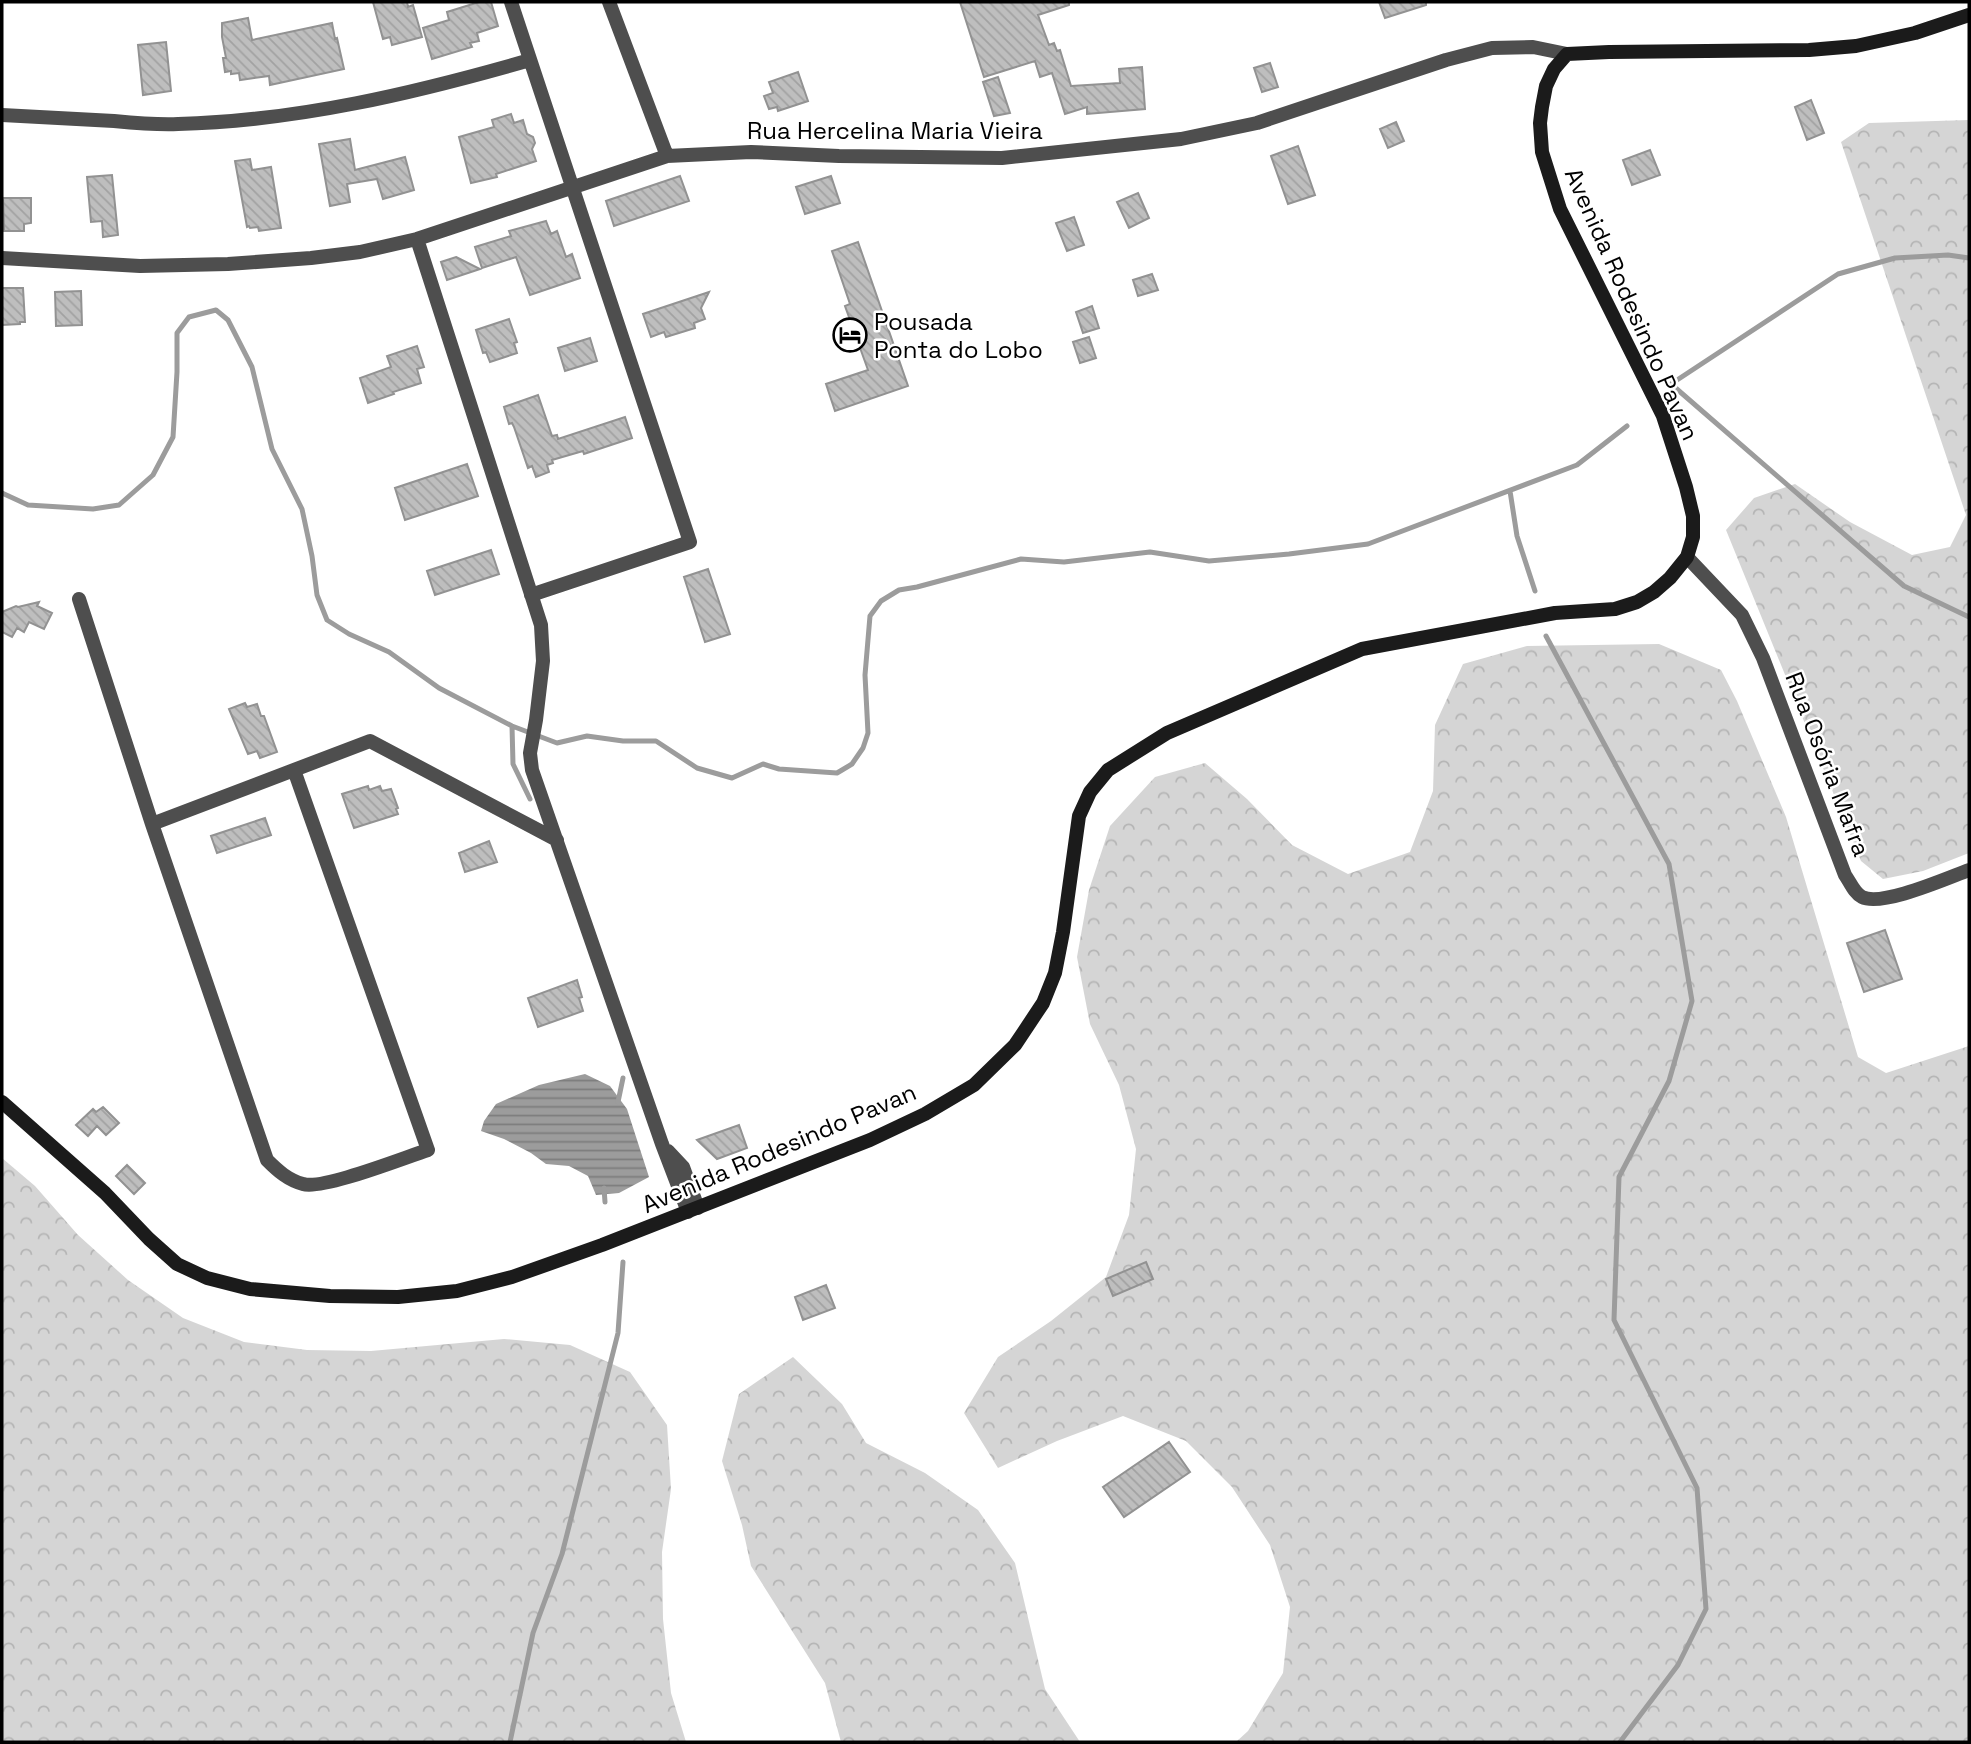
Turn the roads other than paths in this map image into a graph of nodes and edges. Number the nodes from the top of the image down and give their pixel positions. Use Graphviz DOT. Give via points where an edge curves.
graph roads {
  1 [pos="511,2"];
  2 [pos="609,2"];
  3 [pos="1969,15"];
  4 [pos="1567,54"];
  5 [pos="530,60"];
  6 [pos="2,115"];
  7 [pos="667,156"];
  8 [pos="572,188"];
  9 [pos="417,239"];
  10 [pos="2,258"];
  11 [pos="1687,557"];
  12 [pos="531,595"];
  13 [pos="79,599"];
  14 [pos="294,770"];
  15 [pos="152,824"];
  16 [pos="557,840"];
  17 [pos="1969,870"];
  18 [pos="2,1102"];
  19 [pos="693,1210"];
  1 -- 5 [label="street"];
  2 -- 7 [label="street"];
  3 -- 4 [label="main road" via="1856,46"];
  4 -- 7 [label="street, Rua Hercelina Maria Vieira" via="1533,47 1492,48 1257,123 1181,139 1002,158 751,152"];
  4 -- 11 [label="main road, Avenida Rodesindo Pavan" via="1546,86 1540,123 1542,152 1560,209 1663,416 1693,516"];
  5 -- 6 [label="street" via="372,102 238,121 176,124"];
  5 -- 8 [label="street"];
  7 -- 8 [label="street, Rua Hercelina Maria Vieira"];
  8 -- 9 [label="street, Rua Hercelina Maria Vieira"];
  8 -- 12 [label="street" via="690,542"];
  9 -- 10 [label="street, Rua Hercelina Maria Vieira" via="360,252 228,264 140,266"];
  9 -- 12 [label="street"];
  11 -- 17 [label="street, Rua Osória Mafra" via="1742,615 1763,657 1845,875 1858,895 1870,900 1890,898"];
  11 -- 19 [label="main road, Avenida Rodesindo Pavan" via="1654,592 1615,609 1555,612 1362,649 1167,733 1108,770 1079,816 1055,973 1043,1003 1015,1045 974,1085 925,1114"];
  12 -- 16 [label="street" via="541,625 544,661 530,752 532,771"];
  13 -- 15 [label="street"];
  14 -- 15 [label="street"];
  14 -- 15 [label="street" via="428,1150 316,1185 284,1177 267,1160"];
  14 -- 16 [label="street" via="370,741"];
  16 -- 19 [label="street" via="662,1144"];
  18 -- 19 [label="main road, Avenida Rodesindo Pavan" via="177,1264 207,1278 250,1289 398,1297 457,1291 512,1277"];
}
